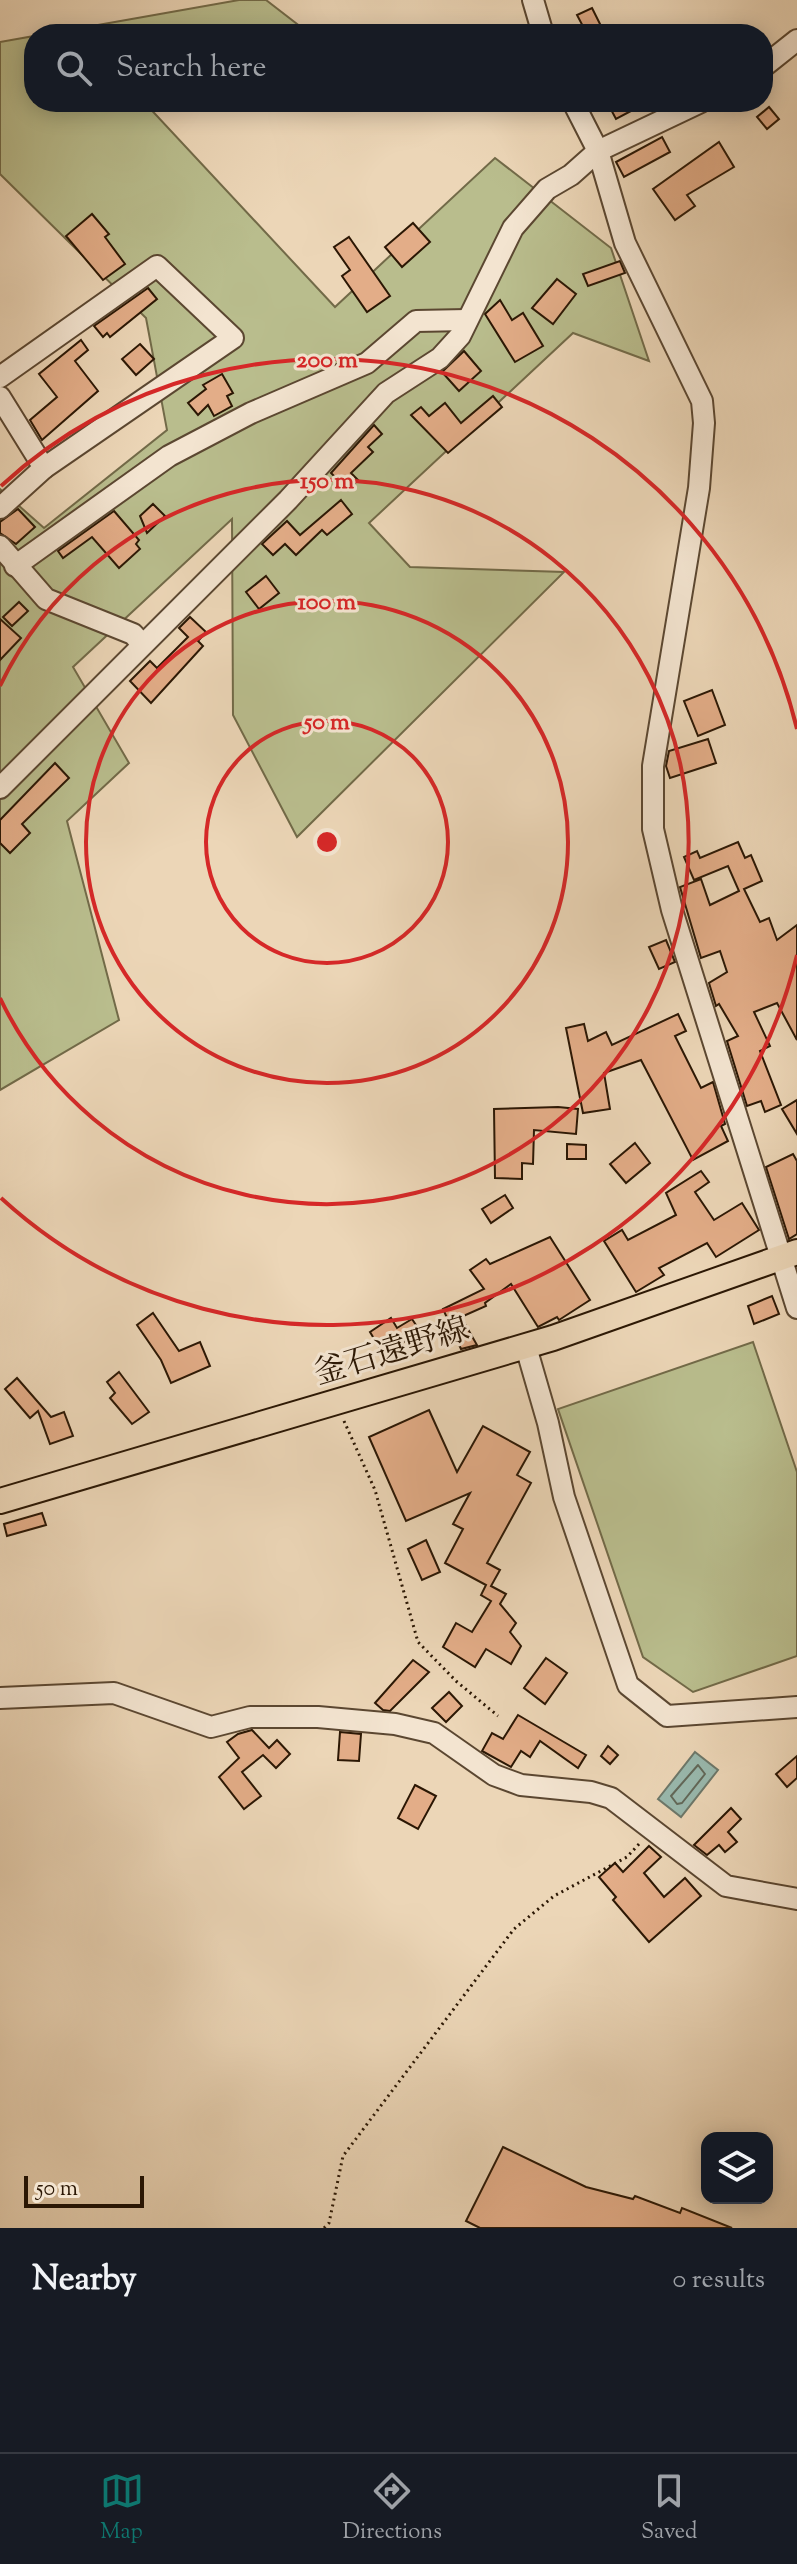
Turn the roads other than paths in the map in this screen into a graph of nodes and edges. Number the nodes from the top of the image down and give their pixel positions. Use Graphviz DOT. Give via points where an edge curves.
graph roads {
  1 [pos="533,0"];
  2 [pos="540,24"];
  3 [pos="797,40"];
  4 [pos="773,59"];
  5 [pos="578,112"];
  6 [pos="680,112"];
  7 [pos="598,151"];
  8 [pos="467,320"];
  9 [pos="0,377"];
  10 [pos="0,397"];
  11 [pos="44,468"];
  12 [pos="0,508"];
  13 [pos="0,546"];
  14 [pos="15,566"];
  15 [pos="142,644"];
  16 [pos="0,788"];
  17 [pos="789,1255"];
  18 [pos="797,1308"];
  19 [pos="526,1347"];
  20 [pos="0,1501"];
  21 [pos="0,1698"];
  22 [pos="797,1707"];
  23 [pos="797,1899"];
  1 -- 2 [label="street"];
  3 -- 4 [label="street"];
  5 -- 7 [label="street"];
  6 -- 7 [label="street"];
  7 -- 8 [label="street" via="547,189 513,228"];
  7 -- 17 [label="street" via="625,243 702,401 704,423 699,488 653,766 653,829 672,910"];
  8 -- 14 [label="street" via="416,321 367,363 251,413 169,456"];
  8 -- 15 [label="street" via="440,358 386,393 288,500"];
  9 -- 11 [label="street" via="157,266 233,338"];
  10 -- 11 [label="street"];
  11 -- 12 [label="street"];
  13 -- 14 [label="street"];
  14 -- 15 [label="street" via="46,599 133,634"];
  15 -- 16 [label="street"];
  17 -- 18 [label="street"];
  17 -- 19 [label="main road, 釜石遠野線"];
  19 -- 20 [label="main road, 釜石遠野線"];
  19 -- 22 [label="street" via="564,1497 628,1685 667,1716"];
  21 -- 23 [label="street" via="114,1693 211,1727 250,1717 318,1717 434,1733 494,1775 521,1785 611,1798 726,1886"];
}
